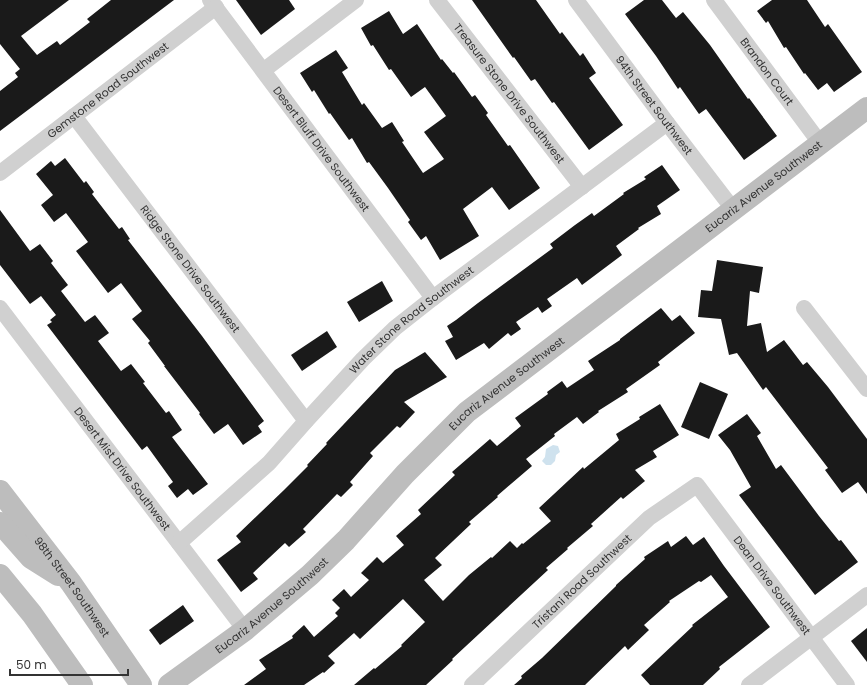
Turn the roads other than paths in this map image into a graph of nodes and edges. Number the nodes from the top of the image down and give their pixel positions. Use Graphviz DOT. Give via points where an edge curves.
graph roads {
  1 [pos="356,0"];
  2 [pos="437,0"];
  3 [pos="576,0"];
  4 [pos="714,0"];
  5 [pos="213,4"];
  6 [pos="264,70"];
  7 [pos="867,108"];
  8 [pos="74,116"];
  9 [pos="667,123"];
  10 [pos="820,143"];
  11 [pos="0,173"];
  12 [pos="582,187"];
  13 [pos="733,209"];
  14 [pos="433,298"];
  15 [pos="0,308"];
  16 [pos="804,308"];
  17 [pos="867,389"];
  18 [pos="306,421"];
  19 [pos="697,485"];
  20 [pos="0,491"];
  21 [pos="0,523"];
  22 [pos="179,543"];
  23 [pos="0,575"];
  24 [pos="71,582"];
  25 [pos="867,595"];
  26 [pos="244,630"];
  27 [pos="811,638"];
  28 [pos="82,685"];
  29 [pos="141,685"];
  30 [pos="169,685"];
  31 [pos="472,685"];
  32 [pos="749,685"];
  33 [pos="848,685"];
  1 -- 6 [label="street"];
  2 -- 12 [label="street, Treasure Stone Drive Southwest"];
  3 -- 9 [label="street, 94th Street Southwest"];
  4 -- 10 [label="street, Brandon Court"];
  5 -- 6 [label="street, Desert Bluff Drive Southwest"];
  5 -- 8 [label="street, Gemstone Road Southwest"];
  6 -- 14 [label="street, Desert Bluff Drive Southwest"];
  7 -- 10 [label="street, Eucariz Avenue Southwest"];
  8 -- 11 [label="street, Gemstone Road Southwest"];
  8 -- 18 [label="street, Ridge Stone Drive Southwest"];
  9 -- 12 [label="street, Water Stone Road Southwest"];
  9 -- 13 [label="street, 94th Street Southwest"];
  10 -- 13 [label="street, Eucariz Avenue Southwest"];
  12 -- 14 [label="street, Water Stone Road Southwest"];
  13 -- 26 [label="street, Eucariz Avenue Southwest" via="467,412 405,474 346,540 310,575"];
  14 -- 18 [label="street, Water Stone Road Southwest" via="395,328"];
  15 -- 22 [label="street, Desert Mist Drive Southwest"];
  16 -- 17 [label="street"];
  18 -- 22 [label="street, Water Stone Road Southwest" via="269,463"];
  19 -- 27 [label="street, Dean Drive Southwest"];
  19 -- 31 [label="street, Tristani Road Southwest" via="649,518"];
  20 -- 24 [label="street, 98th Street Southwest"];
  21 -- 24 [label="street" via="31,558"];
  22 -- 26 [label="street, Desert Mist Drive Southwest"];
  23 -- 28 [label="street" via="32,614"];
  24 -- 29 [label="street, 98th Street Southwest"];
  25 -- 27 [label="street"];
  26 -- 30 [label="street, Eucariz Avenue Southwest"];
  27 -- 32 [label="street"];
  27 -- 33 [label="street, Dean Drive Southwest"];
}
